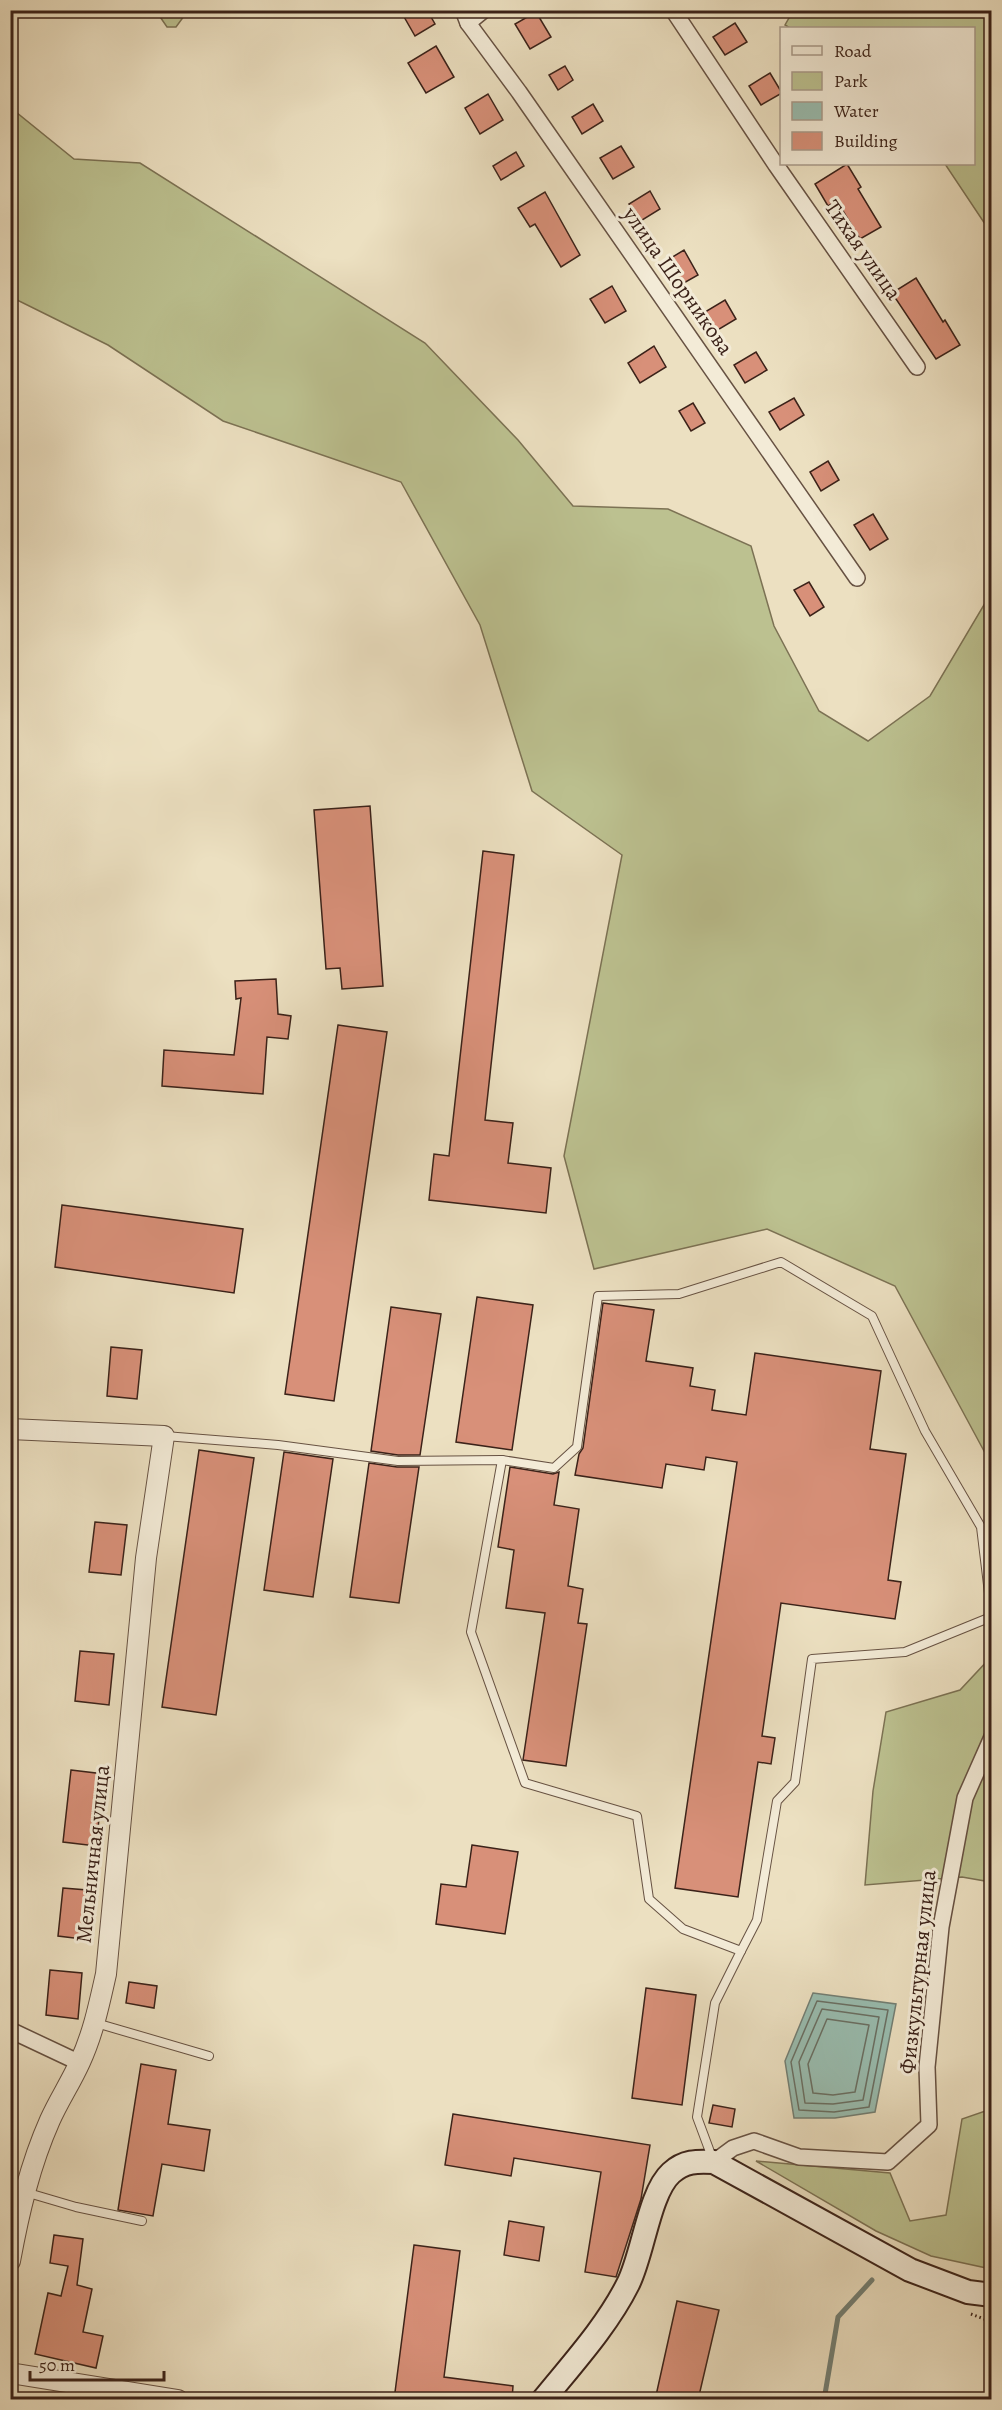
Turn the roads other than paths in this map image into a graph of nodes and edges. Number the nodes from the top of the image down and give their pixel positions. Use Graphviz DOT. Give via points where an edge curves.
graph roads {
  1 [pos="484,10"];
  2 [pos="673,10"];
  3 [pos="465,17"];
  4 [pos="917,367"];
  5 [pos="857,578"];
  6 [pos="10,1430"];
  7 [pos="164,1436"];
  8 [pos="502,1460"];
  9 [pos="991,1618"];
  10 [pos="992,1737"];
  11 [pos="741,1951"];
  12 [pos="96,2023"];
  13 [pos="10,2030"];
  14 [pos="209,2056"];
  15 [pos="80,2063"];
  16 [pos="714,2162"];
  17 [pos="25,2192"];
  18 [pos="142,2222"];
  19 [pos="10,2261"];
  20 [pos="992,2295"];
  21 [pos="10,2373"];
  22 [pos="178,2400"];
  23 [pos="543,2400"];
  1 -- 3 [label="street"];
  2 -- 4 [label="street, Тихая улица"];
  3 -- 5 [label="street, улица Шорникова"];
  6 -- 7 [label="street"];
  7 -- 8 [label="lane" via="278,1444 398,1461"];
  7 -- 12 [label="street, Мельничная улица" via="146,1558 106,1974"];
  8 -- 9 [label="lane" via="554,1468 578,1447 598,1296 679,1294 781,1262 872,1316 925,1431 981,1527"];
  8 -- 11 [label="lane" via="471,1632 525,1783 638,1816 649,1899 683,1929"];
  9 -- 11 [label="lane" via="905,1652 812,1659 795,1782 777,1801 757,1920"];
  10 -- 16 [label="street, Физкультурная улица" via="965,1798 941,1927 927,2067 929,2125 888,2162 799,2157 754,2141 733,2148"];
  11 -- 16 [label="lane" via="715,2004 697,2117"];
  12 -- 14 [label="lane"];
  12 -- 15 [label="street, Мельничная улица"];
  13 -- 15 [label="street"];
  15 -- 17 [label="street, Мельничная улица" via="51,2119"];
  16 -- 20 [label="main road" via="910,2270 968,2292"];
  16 -- 23 [label="main road" via="684,2164 670,2174 656,2198 628,2284 582,2352"];
  17 -- 18 [label="lane"];
  17 -- 19 [label="street, Мельничная улица"];
  21 -- 22 [label="street"];
}
